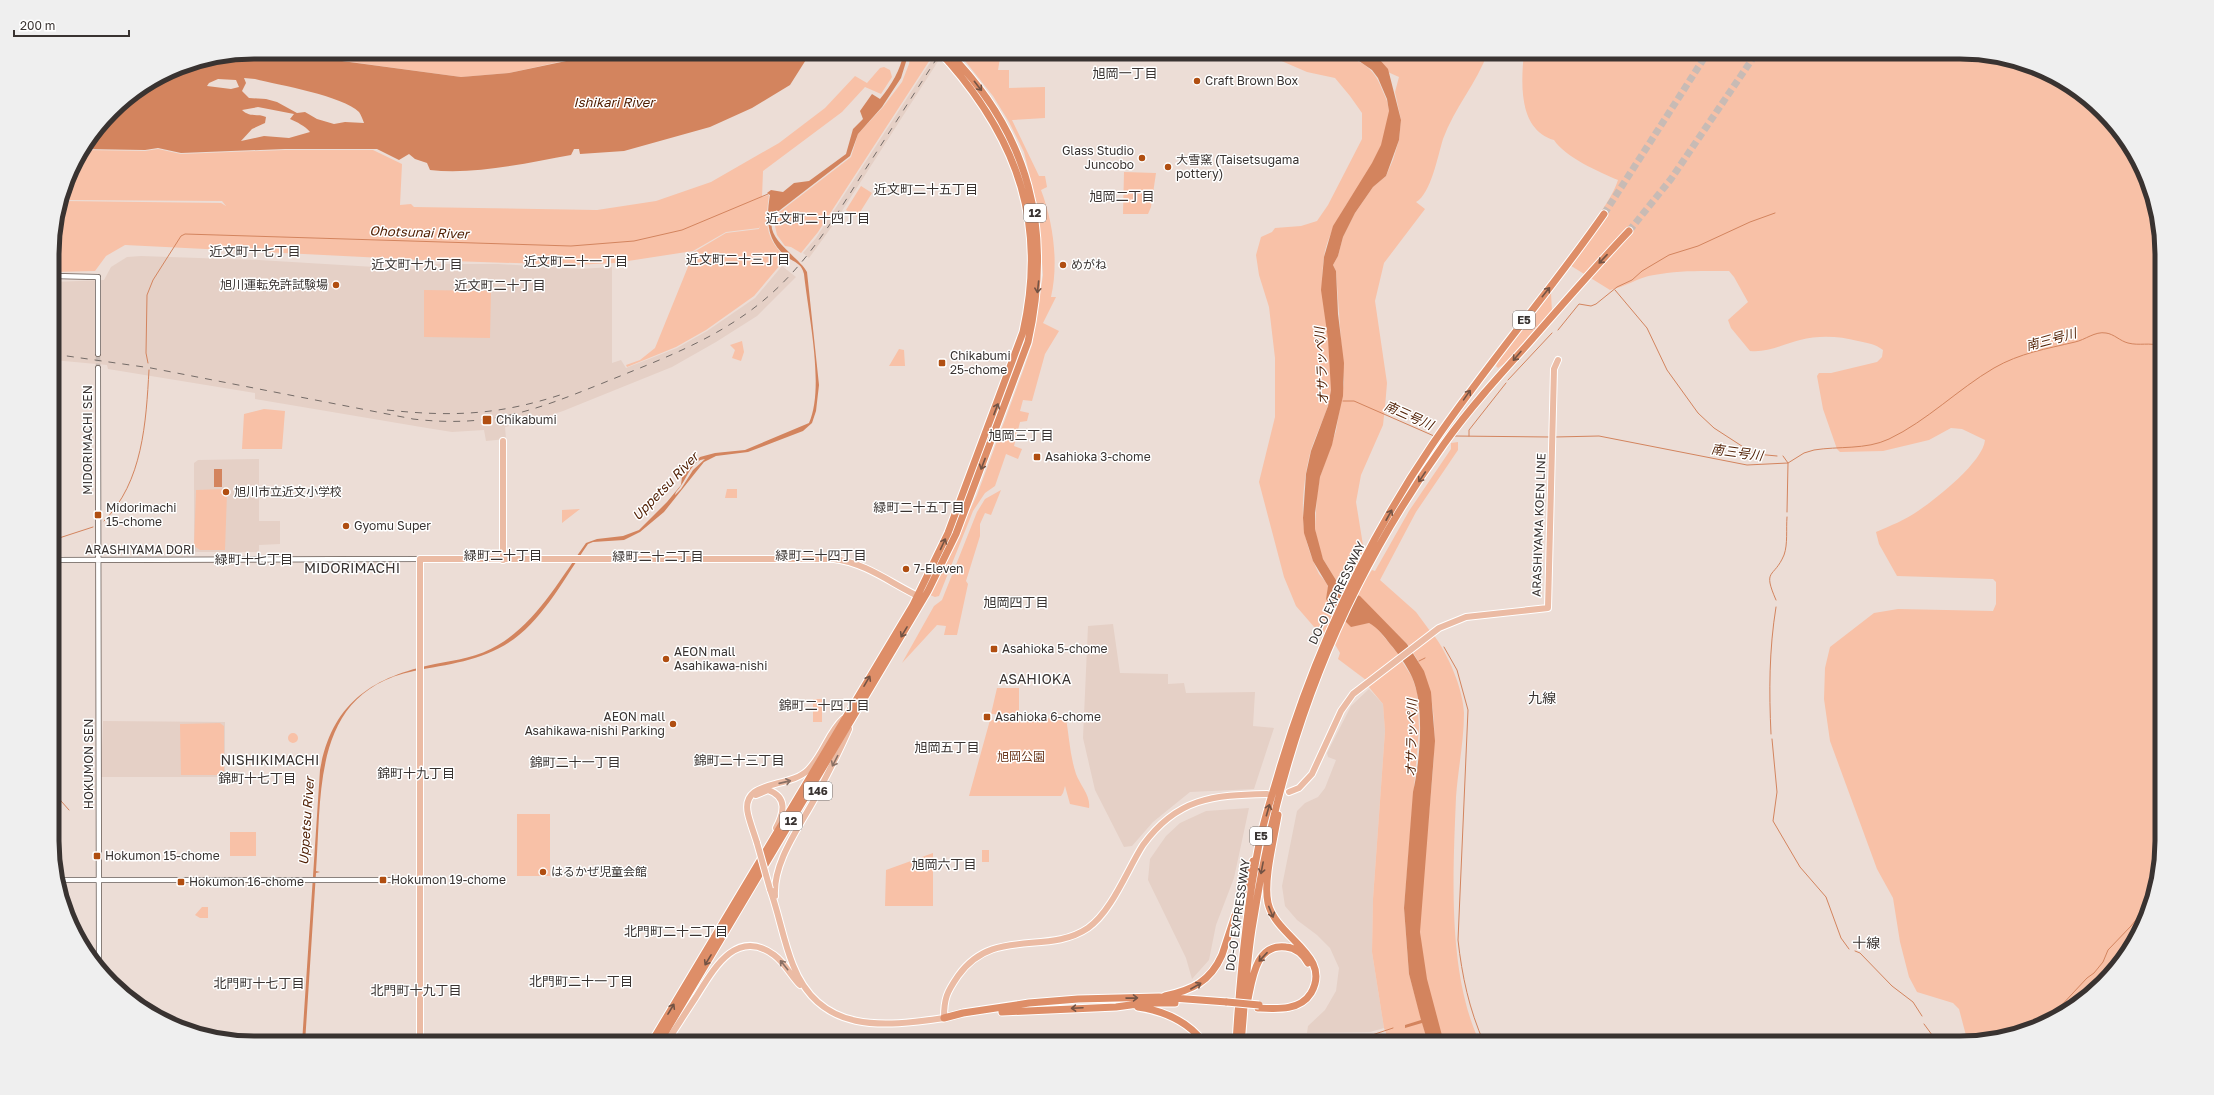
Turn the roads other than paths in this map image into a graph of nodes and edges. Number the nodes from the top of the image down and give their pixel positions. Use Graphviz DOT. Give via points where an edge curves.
graph roads {
  1 [pos="951,59"];
  2 [pos="1604,214"];
  3 [pos="1629,230"];
  4 [pos="59,276"];
  5 [pos="98,354"];
  6 [pos="1558,360"];
  7 [pos="98,368"];
  8 [pos="503,441"];
  9 [pos="420,559"];
  10 [pos="59,560"];
  11 [pos="99,560"];
  12 [pos="503,560"];
  13 [pos="1364,565"];
  14 [pos="921,597"];
  15 [pos="1329,641"];
  16 [pos="856,713"];
  17 [pos="847,715"];
  18 [pos="1284,777"];
  19 [pos="1289,792"];
  20 [pos="1267,794"];
  21 [pos="751,823"];
  22 [pos="1260,842"];
  23 [pos="755,869"];
  24 [pos="63,880"];
  25 [pos="99,880"];
  26 [pos="420,880"];
  27 [pos="772,888"];
  28 [pos="99,960"];
  29 [pos="810,994"];
  30 [pos="1159,997"];
  31 [pos="1227,1004"];
  32 [pos="1132,1006"];
  33 [pos="1259,1006"];
  34 [pos="944,1018"];
  35 [pos="1242,1031"];
  36 [pos="420,1036"];
  37 [pos="655,1036"];
  38 [pos="663,1036"];
  39 [pos="671,1036"];
  40 [pos="1198,1036"];
  41 [pos="1237,1036"];
  42 [pos="1242,1036"];
  1 -- 14 [label="highway, 12" via="991,117 1018,176 1032,236 1032,272 1030,304 1018,350"];
  13 -- 2 [label="highway, DO-O EXPRESSWAY / E5, one-way" via="1394,506 1432,445"];
  3 -- 13 [label="highway, DO-O EXPRESSWAY / E5, one-way" via="1458,425"];
  4 -- 5 [label="street" via="98,277"];
  6 -- 19 [label="main road, ARASHIYAMA KOEN LINE" via="1554,369 1548,608 1466,617 1439,628 1422,640 1348,699 1312,774 1299,788"];
  7 -- 11 [label="street, MIDORIMACHI SEN"];
  8 -- 12 [label="main road"];
  9 -- 11 [label="street, ARASHIYAMA DORI"];
  9 -- 12 [label="main road"];
  9 -- 26 [label="main road"];
  10 -- 11 [label="street, ARASHIYAMA DORI"];
  11 -- 25 [label="street, HOKUMON SEN"];
  12 -- 14 [label="main road" via="844,560"];
  13 -- 15 [label="highway, DO-O EXPRESSWAY / E5"];
  14 -- 16 [label="highway, 12, one-way"];
  17 -- 14 [label="highway, 12, one-way"];
  15 -- 18 [label="highway, DO-O EXPRESSWAY / E5" via="1294,739"];
  22 -- 15 [label="highway, DO-O EXPRESSWAY / E5, one-way" via="1304,693"];
  16 -- 27 [label="main road, 146, one-way" via="837,758 787,850"];
  16 -- 38 [label="highway, 12, one-way"];
  21 -- 17 [label="main road, 146, one-way" via="747,806 751,795 763,787 791,781 804,774 816,761 835,726"];
  17 -- 23 [label="highway, 12"];
  18 -- 33 [label="highway, one-way" via="1267,884 1267,899 1278,926 1310,957 1315,966 1316,977 1310,994 1302,1002 1287,1008"];
  18 -- 35 [label="highway, DO-O EXPRESSWAY / E5, one-way" via="1267,843 1252,925"];
  20 -- 34 [label="main road" via="1211,798 1186,807 1169,817 1143,845 1099,918 1077,934 1065,938 1009,944 979,955 961,972 947,993"];
  21 -- 23 [label="main road, 146" via="750,804 753,798 768,790 780,797 783,802 782,818"];
  21 -- 27 [label="main road, 146, bridge"];
  30 -- 22 [label="highway, one-way" via="1184,992 1197,986 1216,967"];
  22 -- 41 [label="highway, DO-O EXPRESSWAY / E5" via="1246,924"];
  37 -- 23 [label="highway, 12, one-way"];
  24 -- 25 [label="street"];
  25 -- 26 [label="street"];
  25 -- 28 [label="street, HOKUMON SEN"];
  26 -- 36 [label="main road"];
  27 -- 29 [label="main road, 146" via="793,965 800,981"];
  29 -- 34 [label="main road, 146" via="834,1014 858,1022 888,1024"];
  29 -- 39 [label="main road, 146, one-way" via="774,955 751,946 734,950 717,964"];
  30 -- 31 [label="highway"];
  34 -- 30 [label="highway, one-way" via="963,1012 1029,1003"];
  31 -- 32 [label="highway" via="1161,1003"];
  31 -- 33 [label="highway, bridge"];
  32 -- 34 [label="highway, one-way" via="1020,1010"];
  32 -- 40 [label="highway" via="1149,1008 1174,1018"];
  33 -- 35 [label="highway, one-way" via="1292,1003 1307,991 1311,971 1301,954 1289,948 1278,947 1260,958 1253,974"];
  35 -- 42 [label="highway, DO-O EXPRESSWAY / E5"];
}
